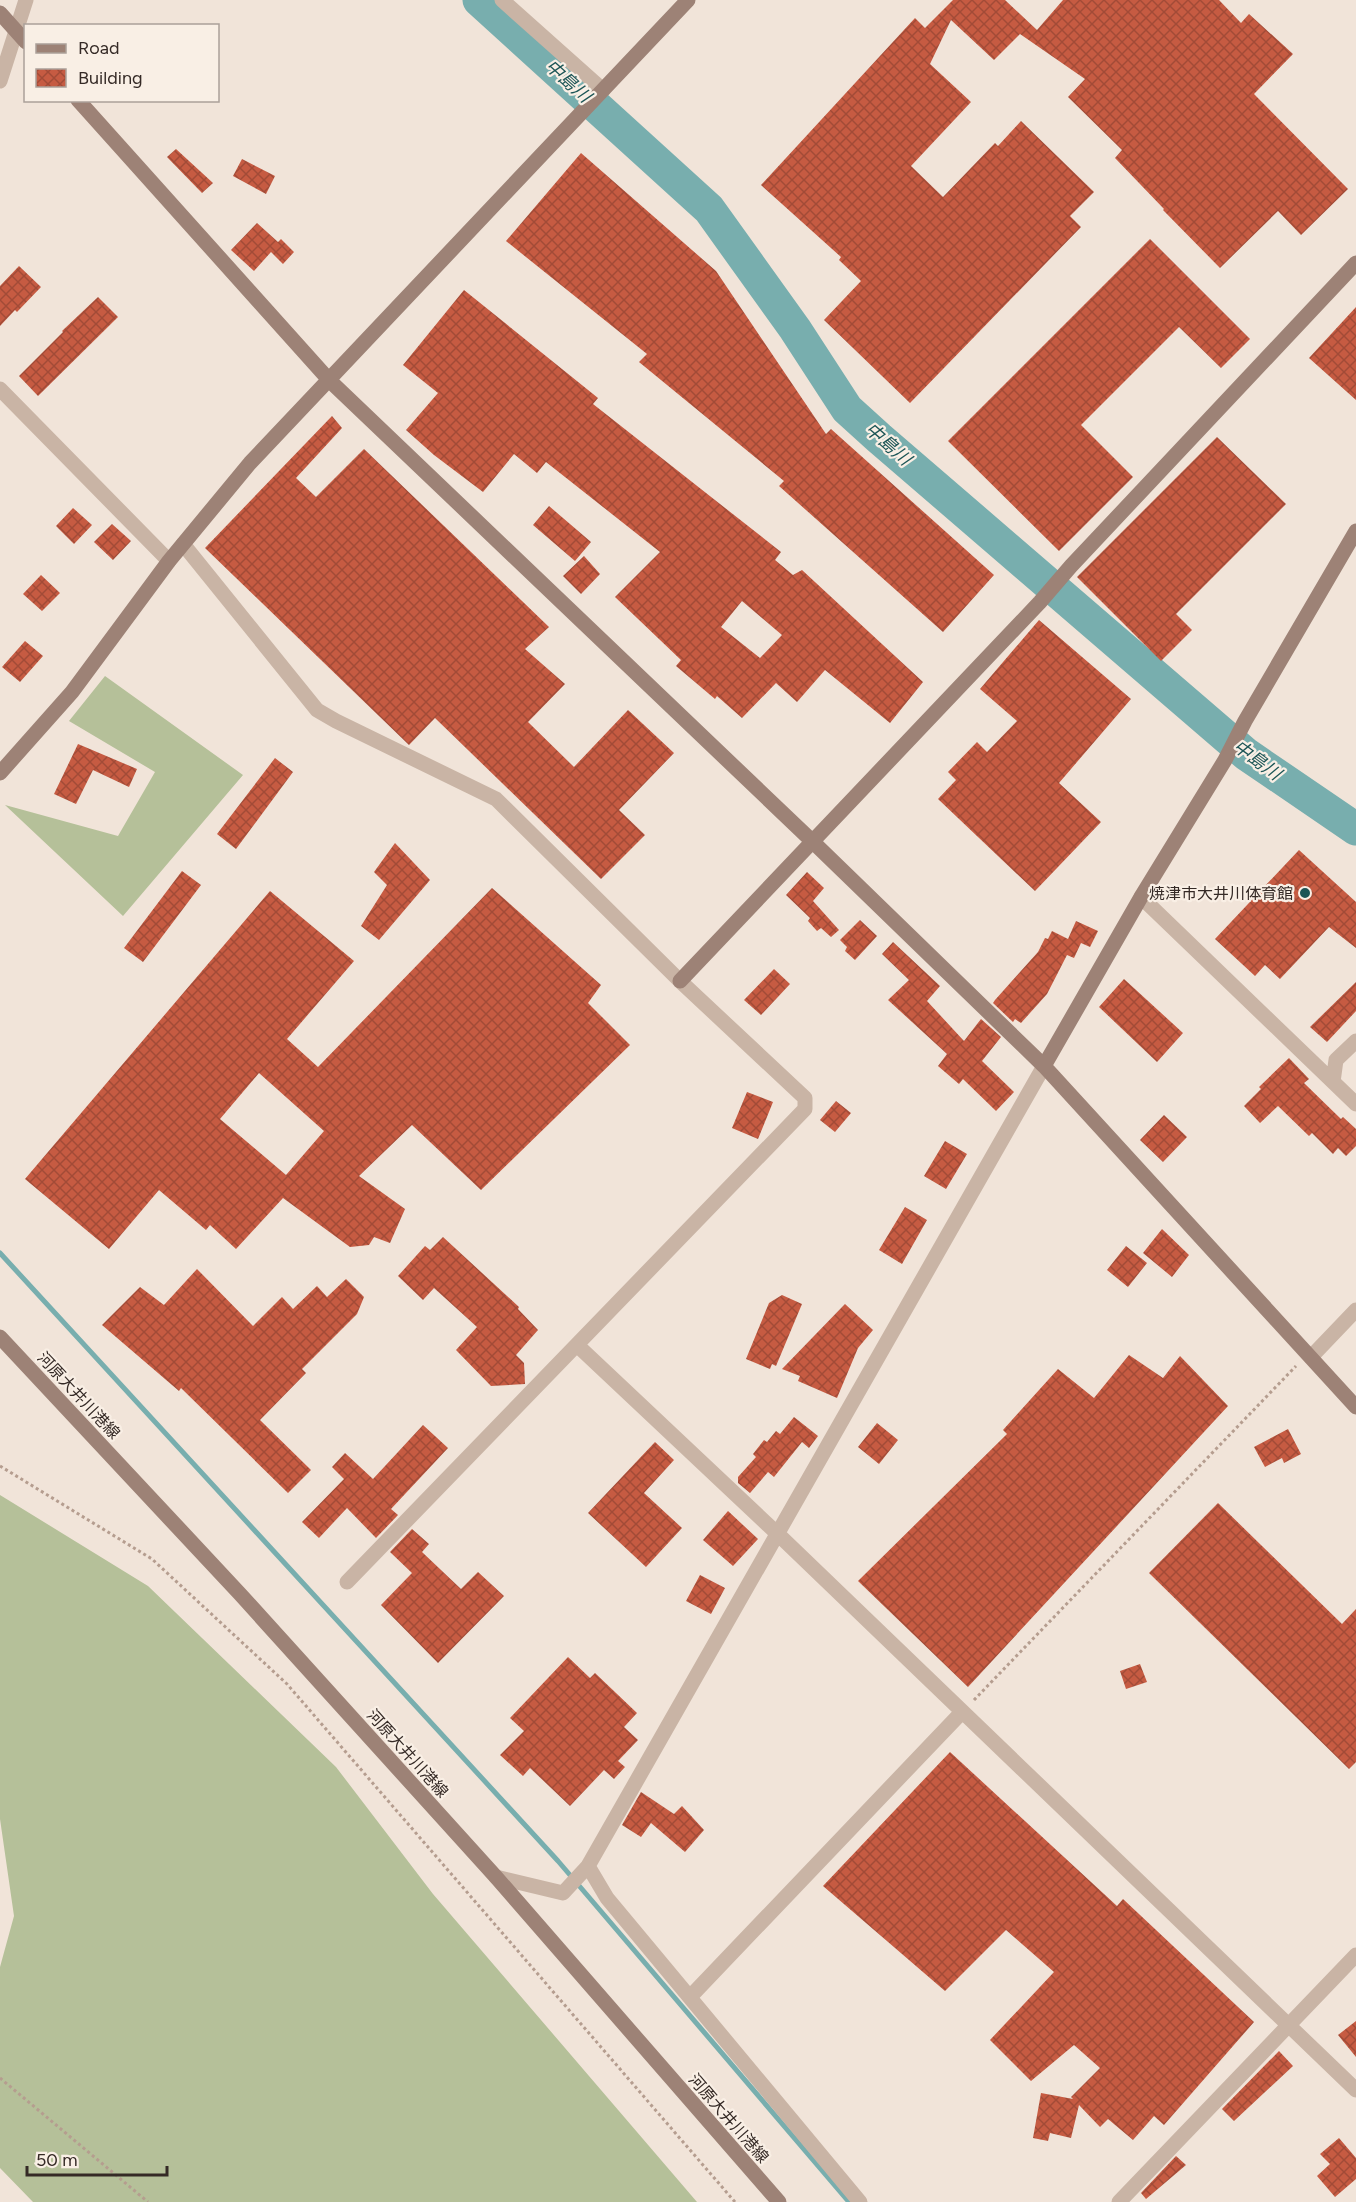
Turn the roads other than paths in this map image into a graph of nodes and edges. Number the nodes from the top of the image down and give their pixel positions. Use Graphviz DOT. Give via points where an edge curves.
graph roads {
  1 [pos="26,0"];
  2 [pos="502,0"];
  3 [pos="688,0"];
  4 [pos="0,13"];
  5 [pos="21,37"];
  6 [pos="0,81"];
  7 [pos="602,91"];
  8 [pos="80,102"];
  9 [pos="1356,262"];
  10 [pos="330,381"];
  11 [pos="0,388"];
  12 [pos="1356,531"];
  13 [pos="183,543"];
  14 [pos="169,561"];
  15 [pos="0,773"];
  16 [pos="812,842"];
  17 [pos="1141,897"];
  18 [pos="680,981"];
  19 [pos="1356,1041"];
  20 [pos="1044,1066"];
  21 [pos="1333,1082"];
  22 [pos="1356,1104"];
  23 [pos="1356,1310"];
  24 [pos="0,1337"];
  25 [pos="578,1346"];
  26 [pos="1310,1355"];
  27 [pos="1356,1407"];
  28 [pos="777,1534"];
  29 [pos="347,1582"];
  30 [pos="962,1712"];
  31 [pos="586,1868"];
  32 [pos="496,1877"];
  33 [pos="1356,1955"];
  34 [pos="690,1997"];
  35 [pos="1289,2025"];
  36 [pos="1356,2090"];
  37 [pos="779,2202"];
  38 [pos="860,2202"];
  39 [pos="1119,2202"];
  1 -- 5 [label="street"];
  2 -- 7 [label="street"];
  3 -- 7 [label="street"];
  4 -- 5 [label="street"];
  5 -- 6 [label="street"];
  7 -- 10 [label="street"];
  8 -- 10 [label="street"];
  9 -- 16 [label="street"];
  10 -- 13 [label="street" via="250,463"];
  10 -- 16 [label="street"];
  11 -- 14 [label="street"];
  12 -- 17 [label="street" via="1225,760"];
  13 -- 14 [label="street"];
  13 -- 18 [label="street" via="317,710 496,799"];
  14 -- 15 [label="street" via="72,692"];
  16 -- 18 [label="street"];
  16 -- 20 [label="street"];
  17 -- 20 [label="street"];
  17 -- 21 [label="street"];
  18 -- 25 [label="street" via="805,1098 805,1109"];
  19 -- 21 [label="street" via="1336,1060"];
  20 -- 26 [label="street"];
  20 -- 28 [label="street"];
  21 -- 22 [label="street"];
  23 -- 26 [label="street"];
  24 -- 32 [label="street, 河原大井川港線"];
  25 -- 28 [label="street"];
  25 -- 29 [label="street"];
  26 -- 27 [label="street"];
  28 -- 30 [label="street"];
  28 -- 31 [label="street"];
  30 -- 34 [label="street"];
  30 -- 35 [label="street"];
  31 -- 32 [label="street" via="563,1893"];
  31 -- 34 [label="street"];
  32 -- 37 [label="street, 河原大井川港線"];
  33 -- 35 [label="street"];
  34 -- 38 [label="street"];
  35 -- 36 [label="street"];
  35 -- 39 [label="street"];
}
